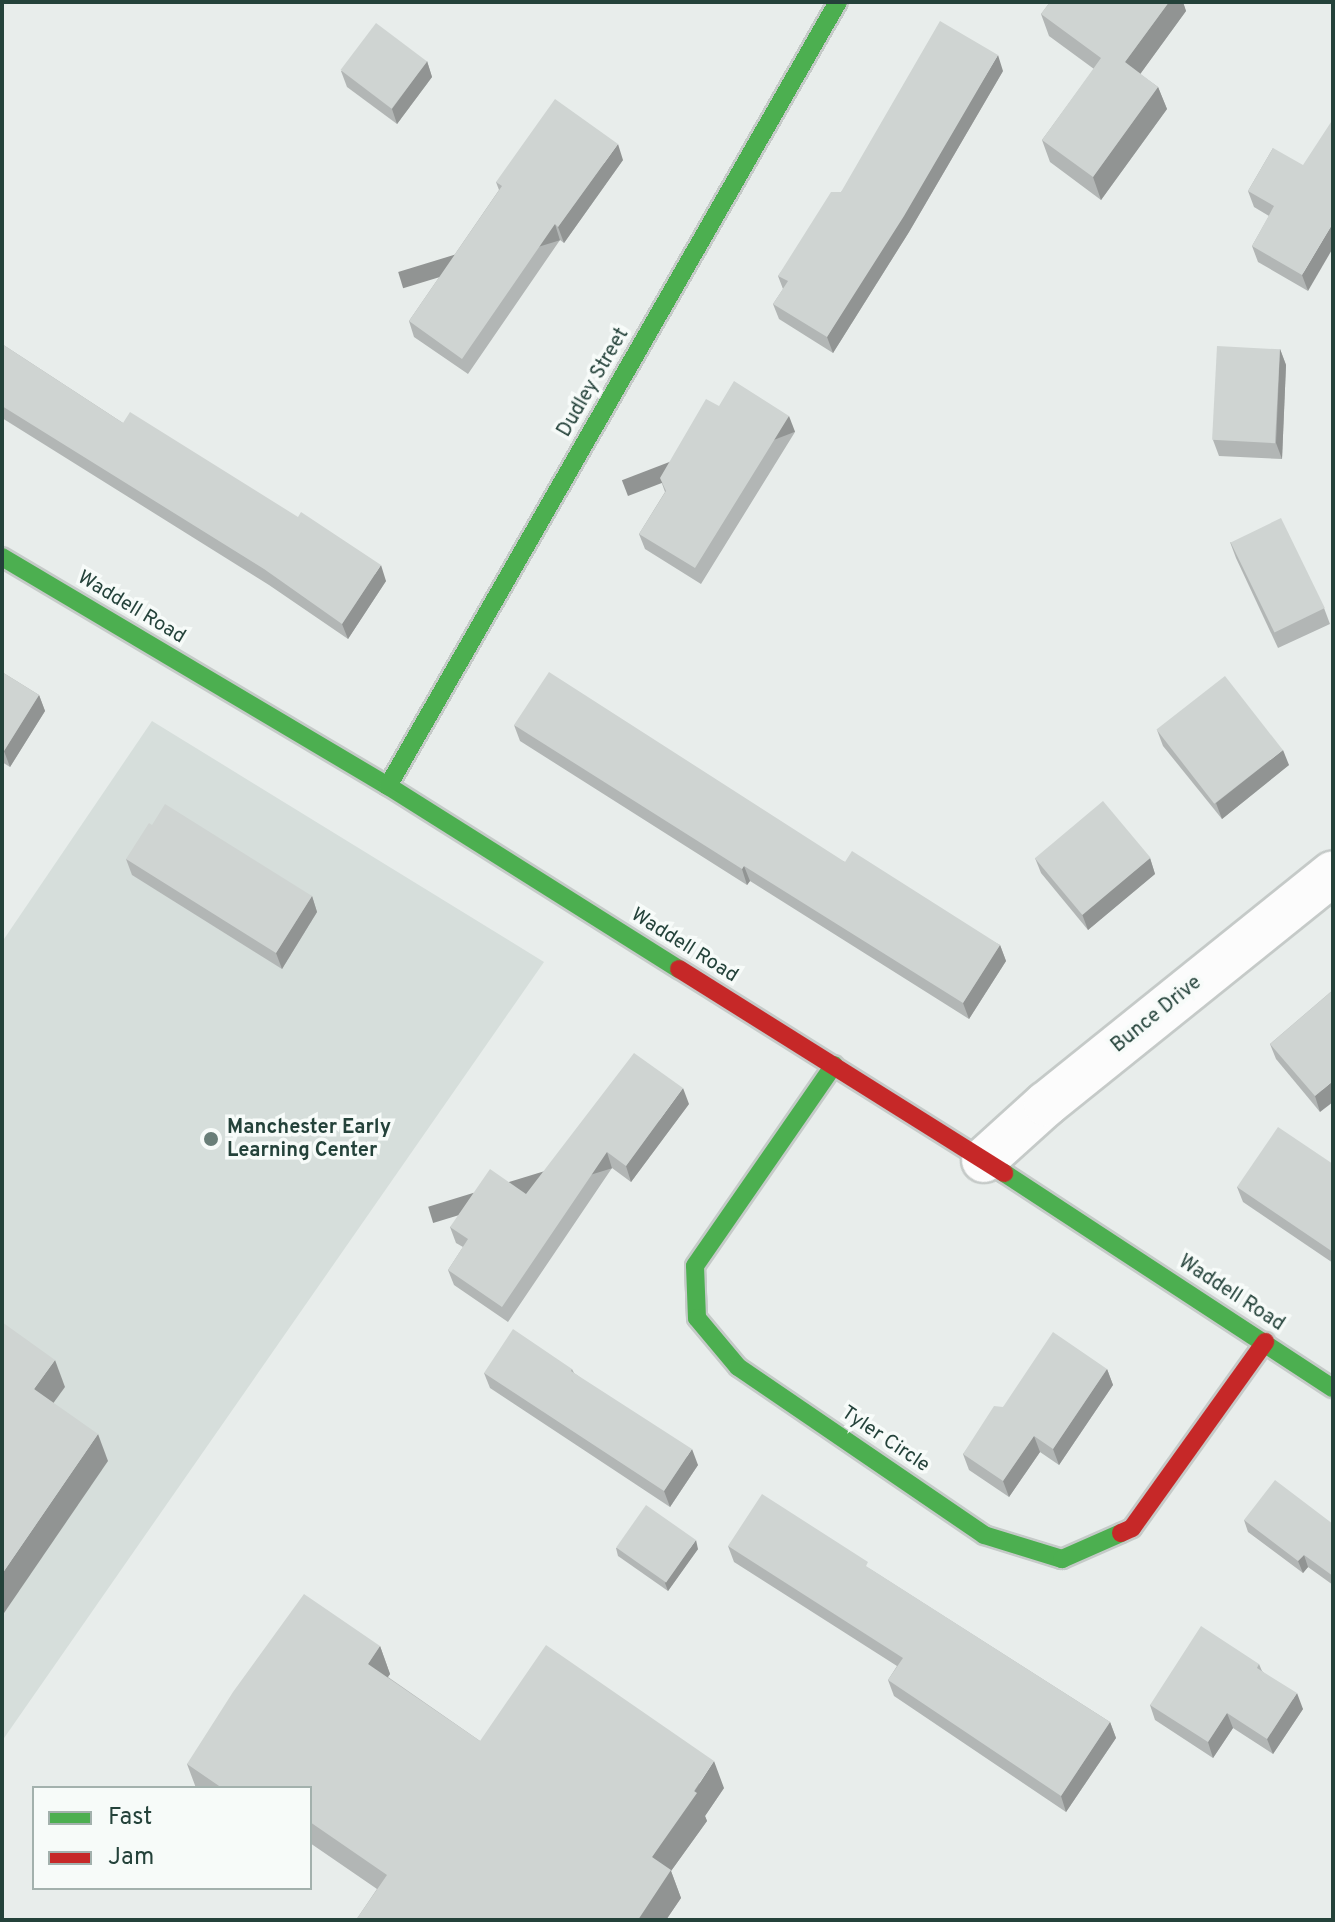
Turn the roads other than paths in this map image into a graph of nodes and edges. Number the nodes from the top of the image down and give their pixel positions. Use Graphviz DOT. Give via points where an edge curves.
graph roads {
  1 [pos="838,2"];
  2 [pos="2,557"];
  3 [pos="388,786"];
  4 [pos="1333,873"];
  5 [pos="834,1065"];
  6 [pos="984,1160"];
  7 [pos="1265,1342"];
  8 [pos="1333,1388"];
  1 -- 3 [label="street, Dudley Street"];
  2 -- 3 [label="street, Waddell Road"];
  3 -- 5 [label="street, Waddell Road"];
  4 -- 6 [label="street, Bunce Drive"];
  5 -- 6 [label="street, Waddell Road"];
  5 -- 7 [label="street, Tyler Circle" via="695,1266 697,1318 738,1367 984,1535 1062,1559 1132,1528"];
  6 -- 7 [label="street, Waddell Road"];
  7 -- 8 [label="street, Waddell Road"];
}
